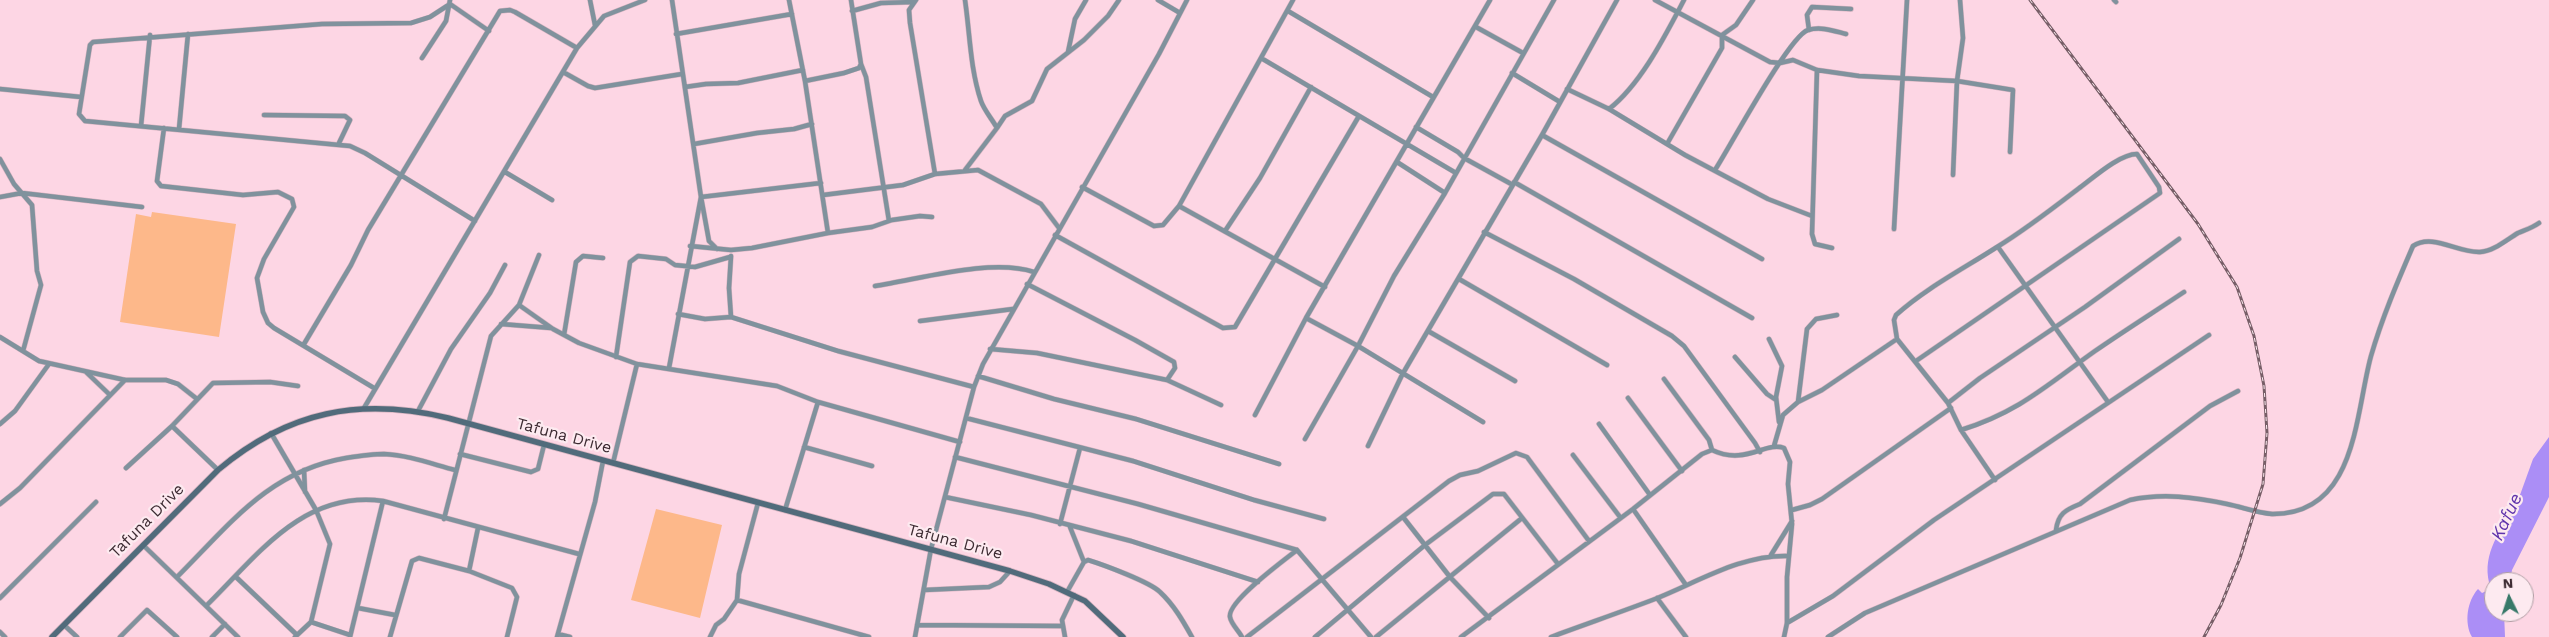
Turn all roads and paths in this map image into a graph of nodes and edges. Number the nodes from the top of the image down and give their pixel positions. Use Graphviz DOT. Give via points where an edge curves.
graph roads {
  1 [pos="590,0"];
  2 [pos="644,0"];
  3 [pos="672,0"];
  4 [pos="789,0"];
  5 [pos="851,0"];
  6 [pos="965,0"];
  7 [pos="1086,0"];
  8 [pos="1119,0"];
  9 [pos="1158,0"];
  10 [pos="1187,0"];
  11 [pos="1293,0"];
  12 [pos="1490,0"];
  13 [pos="1554,0"];
  14 [pos="1617,0"];
  15 [pos="1655,0"];
  16 [pos="1684,0"];
  17 [pos="1753,0"];
  18 [pos="1907,0"];
  19 [pos="1960,0"];
  20 [pos="915,1"];
  21 [pos="450,2"];
  22 [pos="1851,9"];
  23 [pos="852,11"];
  24 [pos="1288,12"];
  25 [pos="1677,12"];
  26 [pos="1180,13"];
  27 [pos="792,14"];
  28 [pos="595,25"];
  29 [pos="1476,27"];
  30 [pos="1810,30"];
  31 [pos="489,31"];
  32 [pos="188,34"];
  33 [pos="676,34"];
  34 [pos="1846,34"];
  35 [pos="150,35"];
  36 [pos="1722,36"];
  37 [pos="1734,42"];
  38 [pos="577,48"];
  39 [pos="1722,48"];
  40 [pos="1068,52"];
  41 [pos="1523,53"];
  42 [pos="422,58"];
  43 [pos="1260,58"];
  44 [pos="1780,63"];
  45 [pos="861,64"];
  46 [pos="803,70"];
  47 [pos="1817,70"];
  48 [pos="563,72"];
  49 [pos="1512,73"];
  50 [pos="682,74"];
  51 [pos="1903,79"];
  52 [pos="805,81"];
  53 [pos="1957,81"];
  54 [pos="1311,87"];
  55 [pos="685,88"];
  56 [pos="0,89"];
  57 [pos="1567,89"];
  58 [pos="81,97"];
  59 [pos="1434,97"];
  60 [pos="1560,102"];
  61 [pos="1609,109"];
  62 [pos="264,115"];
  63 [pos="1359,116"];
  64 [pos="812,124"];
  65 [pos="142,126"];
  66 [pos="1416,127"];
  67 [pos="164,128"];
  68 [pos="997,128"];
  69 [pos="179,129"];
  70 [pos="1542,135"];
  71 [pos="339,143"];
  72 [pos="694,144"];
  73 [pos="1406,144"];
  74 [pos="1667,144"];
  75 [pos="2010,152"];
  76 [pos="1464,158"];
  77 [pos="0,160"];
  78 [pos="1397,162"];
  79 [pos="965,170"];
  80 [pos="1715,170"];
  81 [pos="505,172"];
  82 [pos="1456,173"];
  83 [pos="935,174"];
  84 [pos="1952,175"];
  85 [pos="400,176"];
  86 [pos="821,183"];
  87 [pos="1513,184"];
  88 [pos="1082,187"];
  89 [pos="882,189"];
  90 [pos="22,193"];
  91 [pos="1445,193"];
  92 [pos="823,195"];
  93 [pos="0,197"];
  94 [pos="700,198"];
  95 [pos="552,200"];
  96 [pos="1179,206"];
  97 [pos="142,207"];
  98 [pos="1812,216"];
  99 [pos="932,217"];
  100 [pos="475,221"];
  101 [pos="889,221"];
  102 [pos="2539,223"];
  103 [pos="1059,228"];
  104 [pos="1894,229"];
  105 [pos="1226,231"];
  106 [pos="1484,232"];
  107 [pos="828,233"];
  108 [pos="1055,235"];
  109 [pos="2178,239"];
  110 [pos="690,246"];
  111 [pos="1998,247"];
  112 [pos="1832,248"];
  113 [pos="718,249"];
  114 [pos="731,250"];
  115 [pos="540,255"];
  116 [pos="730,257"];
  117 [pos="603,258"];
  118 [pos="1762,259"];
  119 [pos="1276,260"];
  120 [pos="505,265"];
  121 [pos="689,266"];
  122 [pos="1034,272"];
  123 [pos="1459,279"];
  124 [pos="1027,284"];
  125 [pos="875,286"];
  126 [pos="2027,286"];
  127 [pos="1325,287"];
  128 [pos="2184,292"];
  129 [pos="519,305"];
  130 [pos="1013,308"];
  131 [pos="678,314"];
  132 [pos="1837,315"];
  133 [pos="731,317"];
  134 [pos="1306,318"];
  135 [pos="1752,318"];
  136 [pos="920,321"];
  137 [pos="501,324"];
  138 [pos="2055,326"];
  139 [pos="553,328"];
  140 [pos="1428,330"];
  141 [pos="564,335"];
  142 [pos="2209,335"];
  143 [pos="0,337"];
  144 [pos="1769,339"];
  145 [pos="1897,339"];
  146 [pos="304,344"];
  147 [pos="1358,346"];
  148 [pos="990,348"];
  149 [pos="23,351"];
  150 [pos="616,356"];
  151 [pos="1735,357"];
  152 [pos="1916,361"];
  153 [pos="2080,362"];
  154 [pos="49,364"];
  155 [pos="637,364"];
  156 [pos="1607,365"];
  157 [pos="669,368"];
  158 [pos="85,371"];
  159 [pos="1402,375"];
  160 [pos="978,376"];
  161 [pos="1664,379"];
  162 [pos="125,380"];
  163 [pos="1167,380"];
  164 [pos="1515,381"];
  165 [pos="298,386"];
  166 [pos="974,387"];
  167 [pos="374,388"];
  168 [pos="2238,391"];
  169 [pos="110,396"];
  170 [pos="1628,398"];
  171 [pos="197,399"];
  172 [pos="1776,400"];
  173 [pos="818,402"];
  174 [pos="1798,402"];
  175 [pos="2108,402"];
  176 [pos="1948,403"];
  177 [pos="1221,405"];
  178 [pos="364,408"];
  179 [pos="1950,408"];
  180 [pos="418,411"];
  181 [pos="1255,415"];
  182 [pos="966,418"];
  183 [pos="1483,422"];
  184 [pos="1779,423"];
  185 [pos="0,424"];
  186 [pos="467,424"];
  187 [pos="1599,424"];
  188 [pos="172,426"];
  189 [pos="1961,430"];
  190 [pos="271,433"];
  191 [pos="1305,439"];
  192 [pos="960,442"];
  193 [pos="544,445"];
  194 [pos="1368,446"];
  195 [pos="1774,446"];
  196 [pos="804,447"];
  197 [pos="1080,448"];
  198 [pos="1712,450"];
  199 [pos="1760,452"];
  200 [pos="460,454"];
  201 [pos="1573,455"];
  202 [pos="955,457"];
  203 [pos="603,461"];
  204 [pos="613,464"];
  205 [pos="1278,464"];
  206 [pos="872,466"];
  207 [pos="126,468"];
  208 [pos="218,470"];
  209 [pos="304,470"];
  210 [pos="455,470"];
  211 [pos="1682,471"];
  212 [pos="293,474"];
  213 [pos="1995,480"];
  214 [pos="1070,486"];
  215 [pos="305,494"];
  216 [pos="1650,495"];
  217 [pos="945,497"];
  218 [pos="383,501"];
  219 [pos="96,502"];
  220 [pos="758,503"];
  221 [pos="0,504"];
  222 [pos="1633,509"];
  223 [pos="316,510"];
  224 [pos="785,510"];
  225 [pos="1792,510"];
  226 [pos="1403,517"];
  227 [pos="1620,517"];
  228 [pos="1522,518"];
  229 [pos="444,519"];
  230 [pos="1324,519"];
  231 [pos="1792,521"];
  232 [pos="1060,524"];
  233 [pos="1070,527"];
  234 [pos="478,528"];
  235 [pos="2056,530"];
  236 [pos="1589,541"];
  237 [pos="143,544"];
  238 [pos="1425,545"];
  239 [pos="931,549"];
  240 [pos="1297,550"];
  241 [pos="578,554"];
  242 [pos="1771,555"];
  243 [pos="1789,556"];
  244 [pos="1084,562"];
  245 [pos="1558,564"];
  246 [pos="1010,570"];
  247 [pos="469,571"];
  248 [pos="178,576"];
  249 [pos="1450,576"];
  250 [pos="236,577"];
  251 [pos="1321,579"];
  252 [pos="1258,582"];
  253 [pos="1686,585"];
  254 [pos="924,590"];
  255 [pos="1067,592"];
  256 [pos="1074,595"];
  257 [pos="0,598"];
  258 [pos="1657,598"];
  259 [pos="737,600"];
  260 [pos="207,605"];
  261 [pos="358,608"];
  262 [pos="1348,611"];
  263 [pos="395,614"];
  264 [pos="1488,618"];
  265 [pos="311,622"];
  266 [pos="1787,623"];
  267 [pos="225,624"];
  268 [pos="64,625"];
  269 [pos="917,625"];
  270 [pos="1062,626"];
  271 [pos="0,632"];
  272 [pos="557,635"];
  273 [pos="296,636"];
  274 [pos="350,636"];
  275 [pos="5,637"];
  276 [pos="52,637"];
  277 [pos="78,637"];
  278 [pos="120,637"];
  279 [pos="177,637"];
  280 [pos="212,637"];
  281 [pos="238,637"];
  282 [pos="390,637"];
  283 [pos="507,637"];
  284 [pos="570,637"];
  285 [pos="710,637"];
  286 [pos="869,637"];
  287 [pos="915,637"];
  288 [pos="1065,637"];
  289 [pos="1123,637"];
  290 [pos="1192,637"];
  291 [pos="1242,637"];
  292 [pos="1247,637"];
  293 [pos="1315,637"];
  294 [pos="1371,637"];
  295 [pos="1376,637"];
  296 [pos="1461,637"];
  297 [pos="1551,637"];
  298 [pos="1686,637"];
  299 [pos="1784,637"];
  300 [pos="1828,637"];
  1 -- 28 [label="street"];
  2 -- 28 [label="street" via="604,16"];
  3 -- 33 [label="street"];
  4 -- 27 [label="street"];
  5 -- 23 [label="street"];
  6 -- 68 [label="street" via="971,38 970,58 981,102"];
  7 -- 40 [label="street" via="1075,19"];
  8 -- 40 [label="street" via="1108,16"];
  9 -- 26 [label="street"];
  10 -- 26 [label="street"];
  11 -- 24 [label="street"];
  12 -- 29 [label="street"];
  13 -- 41 [label="street"];
  14 -- 57 [label="street"];
  15 -- 25 [label="street"];
  16 -- 25 [label="street"];
  17 -- 36 [label="street" via="1736,25"];
  18 -- 51 [label="street"];
  19 -- 53 [label="street" via="1963,38"];
  20 -- 23 [label="street" via="881,3"];
  20 -- 83 [label="street" via="909,10 910,23"];
  21 -- 31 [label="street"];
  21 -- 32 [label="street" via="430,17 411,23 330,23"];
  21 -- 42 [label="street" via="446,20"];
  22 -- 30 [label="street" via="1812,7 1807,15"];
  23 -- 45 [label="street"];
  24 -- 43 [label="street"];
  24 -- 59 [label="street"];
  25 -- 36 [label="street"];
  25 -- 61 [label="street" via="1636,82"];
  26 -- 88 [label="street"];
  27 -- 33 [label="street"];
  27 -- 46 [label="street"];
  28 -- 38 [label="street"];
  29 -- 41 [label="street"];
  29 -- 59 [label="street"];
  30 -- 34 [label="street" via="1826,29"];
  30 -- 44 [label="street" via="1800,35"];
  31 -- 38 [label="street" via="500,12 510,10"];
  31 -- 85 [label="street"];
  32 -- 35 [label="street"];
  32 -- 69 [label="street"];
  33 -- 50 [label="street"];
  35 -- 58 [label="street" via="91,43"];
  35 -- 65 [label="street"];
  36 -- 37 [label="street"];
  36 -- 39 [label="street"];
  37 -- 39 [label="street"];
  37 -- 44 [label="street" via="1765,60"];
  38 -- 48 [label="street"];
  39 -- 74 [label="street"];
  40 -- 68 [label="street" via="1048,69 1032,101 1005,116"];
  41 -- 49 [label="street"];
  43 -- 54 [label="street"];
  43 -- 96 [label="street"];
  44 -- 47 [label="street" via="1794,60"];
  44 -- 80 [label="street"];
  45 -- 52 [label="street" via="854,70"];
  45 -- 89 [label="street" via="866,77"];
  46 -- 52 [label="street"];
  46 -- 55 [label="street" via="738,84"];
  47 -- 51 [label="street"];
  47 -- 98 [label="street"];
  48 -- 50 [label="street" via="595,88"];
  48 -- 81 [label="street"];
  49 -- 60 [label="street"];
  49 -- 76 [label="street"];
  50 -- 55 [label="street"];
  51 -- 53 [label="street"];
  51 -- 104 [label="street"];
  52 -- 64 [label="street"];
  53 -- 75 [label="street" via="2012,90"];
  53 -- 84 [label="street"];
  54 -- 63 [label="street"];
  54 -- 105 [label="street"];
  55 -- 72 [label="street"];
  56 -- 58 [label="street"];
  57 -- 60 [label="street"];
  57 -- 61 [label="street"];
  58 -- 65 [label="street" via="82,120"];
  59 -- 66 [label="street"];
  60 -- 70 [label="street"];
  61 -- 74 [label="street"];
  62 -- 71 [label="street" via="345,116 350,120"];
  63 -- 73 [label="street"];
  63 -- 119 [label="street"];
  64 -- 72 [label="street"];
  64 -- 86 [label="street"];
  65 -- 67 [label="street"];
  66 -- 73 [label="street"];
  66 -- 76 [label="street"];
  67 -- 69 [label="street"];
  67 -- 146 [label="street" via="157,181 161,186 243,195 278,192 292,199 294,207 264,259 256,283 268,323"];
  68 -- 79 [label="street"];
  69 -- 71 [label="street"];
  70 -- 87 [label="street"];
  70 -- 118 [label="street"];
  71 -- 85 [label="street" via="363,152"];
  72 -- 94 [label="street"];
  73 -- 78 [label="street"];
  73 -- 82 [label="street"];
  74 -- 80 [label="street"];
  76 -- 82 [label="street"];
  76 -- 87 [label="street"];
  77 -- 90 [label="street"];
  78 -- 91 [label="street"];
  78 -- 127 [label="street"];
  79 -- 83 [label="street"];
  79 -- 103 [label="street" via="978,170 1041,204"];
  80 -- 98 [label="street" via="1768,199"];
  81 -- 95 [label="street"];
  81 -- 100 [label="street"];
  82 -- 91 [label="street"];
  83 -- 89 [label="street"];
  85 -- 100 [label="street"];
  85 -- 146 [label="street"];
  86 -- 92 [label="street"];
  86 -- 94 [label="street"];
  87 -- 106 [label="street"];
  87 -- 135 [label="street"];
  88 -- 96 [label="street" via="1154,226 1164,225"];
  88 -- 103 [label="street"];
  89 -- 92 [label="street"];
  89 -- 101 [label="street"];
  90 -- 93 [label="street"];
  90 -- 97 [label="street"];
  90 -- 149 [label="street" via="32,206 41,285"];
  91 -- 147 [label="street" via="1394,276"];
  92 -- 107 [label="street"];
  94 -- 110 [label="street"];
  94 -- 113 [label="street" via="709,241"];
  96 -- 105 [label="street"];
  98 -- 112 [label="street" via="1815,244"];
  99 -- 101 [label="street"];
  100 -- 167 [label="street"];
  101 -- 107 [label="street" via="872,228"];
  102 -- 235 [label="street" via="2481,252 2422,240 2413,246 2386,306 2348,460 2333,484 2315,502 2302,509 2271,514 2179,496 2152,495 2130,500"];
  103 -- 108 [label="street"];
  105 -- 119 [label="street"];
  106 -- 123 [label="street"];
  106 -- 199 [label="street" via="1672,336 1690,354"];
  107 -- 114 [label="street"];
  108 -- 119 [label="street" via="1227,329 1235,327"];
  108 -- 122 [label="street"];
  109 -- 138 [label="street"];
  110 -- 113 [label="street"];
  110 -- 121 [label="street"];
  111 -- 126 [label="street"];
  111 -- 126 [label="street" via="2103,170 2137,154 2160,193"];
  111 -- 145 [label="street" via="1900,311 1894,320"];
  113 -- 114 [label="street"];
  114 -- 116 [label="street"];
  115 -- 129 [label="street"];
  116 -- 121 [label="street" via="706,266"];
  116 -- 133 [label="street"];
  117 -- 141 [label="street" via="583,256 576,262"];
  119 -- 127 [label="street"];
  120 -- 180 [label="street" via="490,293 451,349"];
  121 -- 131 [label="street"];
  121 -- 150 [label="street" via="638,256 630,262"];
  122 -- 124 [label="street"];
  122 -- 125 [label="street" via="1016,267 984,268"];
  123 -- 140 [label="street"];
  123 -- 156 [label="street"];
  124 -- 130 [label="street"];
  124 -- 163 [label="street" via="1174,362 1176,368"];
  126 -- 138 [label="street"];
  126 -- 152 [label="street"];
  127 -- 134 [label="street"];
  128 -- 153 [label="street"];
  129 -- 137 [label="street"];
  129 -- 139 [label="street"];
  130 -- 136 [label="street"];
  130 -- 148 [label="street"];
  131 -- 133 [label="street" via="705,319"];
  131 -- 157 [label="street"];
  132 -- 174 [label="street" via="1816,320 1807,329"];
  133 -- 166 [label="street" via="838,351"];
  134 -- 147 [label="street"];
  134 -- 181 [label="street"];
  137 -- 139 [label="street"];
  137 -- 186 [label="street" via="491,336"];
  138 -- 153 [label="street"];
  138 -- 176 [label="street"];
  139 -- 141 [label="street"];
  140 -- 159 [label="street"];
  140 -- 164 [label="street"];
  141 -- 150 [label="street"];
  142 -- 175 [label="street"];
  143 -- 149 [label="street"];
  144 -- 172 [label="street" via="1782,366"];
  145 -- 152 [label="street"];
  145 -- 174 [label="street" via="1822,390"];
  146 -- 167 [label="street"];
  147 -- 159 [label="street"];
  147 -- 191 [label="street"];
  148 -- 160 [label="street"];
  148 -- 163 [label="street"];
  149 -- 154 [label="street"];
  150 -- 155 [label="street"];
  151 -- 172 [label="street"];
  152 -- 176 [label="street"];
  153 -- 175 [label="street"];
  153 -- 189 [label="street" via="2024,404 1995,419"];
  154 -- 158 [label="street"];
  154 -- 185 [label="street" via="15,410"];
  155 -- 157 [label="street"];
  155 -- 204 [label="street"];
  157 -- 173 [label="street" via="777,386"];
  158 -- 162 [label="street"];
  158 -- 169 [label="street"];
  159 -- 183 [label="street"];
  159 -- 194 [label="street"];
  160 -- 166 [label="street"];
  160 -- 205 [label="street" via="1147,422"];
  161 -- 198 [label="street" via="1709,440"];
  162 -- 169 [label="street"];
  162 -- 171 [label="street" via="166,380 178,384"];
  163 -- 177 [label="street"];
  165 -- 171 [label="street" via="270,382 213,383"];
  166 -- 182 [label="street"];
  167 -- 178 [label="street"];
  168 -- 235 [label="street" via="2210,406 2080,504 2065,510 2058,518"];
  169 -- 221 [label="street" via="20,488"];
  170 -- 211 [label="street"];
  171 -- 188 [label="street"];
  172 -- 184 [label="street"];
  173 -- 192 [label="street"];
  173 -- 196 [label="street"];
  174 -- 184 [label="street" via="1783,414"];
  175 -- 213 [label="street"];
  176 -- 179 [label="street"];
  178 -- 180 [label="main road, Tafuna Drive"];
  178 -- 190 [label="main road, Tafuna Drive" via="306,419"];
  179 -- 189 [label="street"];
  179 -- 225 [label="street" via="1822,499"];
  180 -- 186 [label="main road, Tafuna Drive"];
  182 -- 192 [label="street"];
  182 -- 197 [label="street"];
  184 -- 195 [label="street"];
  186 -- 193 [label="main road, Tafuna Drive"];
  186 -- 200 [label="street"];
  187 -- 216 [label="street"];
  188 -- 207 [label="street"];
  188 -- 208 [label="street"];
  189 -- 213 [label="street"];
  190 -- 208 [label="main road, Tafuna Drive" via="244,448"];
  190 -- 212 [label="street"];
  192 -- 202 [label="street"];
  193 -- 200 [label="street" via="538,469 531,472"];
  193 -- 203 [label="main road, Tafuna Drive"];
  195 -- 199 [label="street"];
  195 -- 225 [label="street" via="1784,448 1790,458 1788,484"];
  196 -- 206 [label="street"];
  196 -- 224 [label="street"];
  197 -- 214 [label="street"];
  197 -- 230 [label="street"];
  198 -- 199 [label="street" via="1729,457"];
  198 -- 211 [label="street" via="1695,458"];
  200 -- 210 [label="street"];
  201 -- 227 [label="street"];
  202 -- 214 [label="street"];
  202 -- 217 [label="street"];
  203 -- 204 [label="main road, Tafuna Drive"];
  203 -- 241 [label="street" via="595,502"];
  204 -- 220 [label="main road, Tafuna Drive"];
  208 -- 237 [label="main road, Tafuna Drive"];
  209 -- 210 [label="street" via="327,462 384,454"];
  209 -- 212 [label="street"];
  209 -- 215 [label="street"];
  210 -- 229 [label="street"];
  211 -- 216 [label="street"];
  212 -- 215 [label="street"];
  212 -- 248 [label="street" via="242,510"];
  213 -- 266 [label="street" via="1919,531 1833,596"];
  214 -- 232 [label="street"];
  214 -- 240 [label="street"];
  215 -- 223 [label="street"];
  216 -- 222 [label="street"];
  217 -- 232 [label="street"];
  217 -- 239 [label="street"];
  218 -- 223 [label="street" via="368,499"];
  218 -- 229 [label="street"];
  218 -- 261 [label="street"];
  219 -- 257 [label="street"];
  220 -- 224 [label="main road, Tafuna Drive"];
  220 -- 259 [label="street" via="739,574"];
  222 -- 227 [label="street"];
  222 -- 253 [label="street"];
  223 -- 250 [label="street" via="276,534"];
  223 -- 265 [label="street" via="330,544"];
  224 -- 239 [label="main road, Tafuna Drive"];
  225 -- 231 [label="street"];
  226 -- 236 [label="street" via="1460,475 1478,471 1519,453 1527,457"];
  226 -- 238 [label="street"];
  226 -- 251 [label="street"];
  227 -- 236 [label="street"];
  228 -- 238 [label="street" via="1504,494 1497,493"];
  228 -- 245 [label="street"];
  228 -- 249 [label="street"];
  229 -- 234 [label="street"];
  231 -- 242 [label="street"];
  231 -- 243 [label="street"];
  232 -- 233 [label="street"];
  233 -- 244 [label="street"];
  233 -- 252 [label="street" via="1132,542"];
  234 -- 241 [label="street"];
  234 -- 247 [label="street"];
  235 -- 300 [label="street" via="1865,614"];
  236 -- 245 [label="street"];
  237 -- 248 [label="street"];
  237 -- 268 [label="main road, Tafuna Drive"];
  238 -- 249 [label="street"];
  238 -- 262 [label="street"];
  239 -- 246 [label="main road, Tafuna Drive"];
  239 -- 254 [label="street"];
  240 -- 251 [label="street"];
  240 -- 252 [label="street"];
  241 -- 272 [label="street"];
  242 -- 243 [label="street"];
  242 -- 253 [label="street"];
  243 -- 266 [label="street"];
  244 -- 255 [label="street"];
  244 -- 290 [label="street" via="1100,564 1159,590 1175,608"];
  245 -- 264 [label="street"];
  246 -- 254 [label="street" via="1000,582 989,587"];
  246 -- 255 [label="main road, Tafuna Drive"];
  247 -- 263 [label="street" via="415,559"];
  247 -- 283 [label="street" via="516,592"];
  248 -- 260 [label="street"];
  249 -- 264 [label="street"];
  249 -- 295 [label="street"];
  250 -- 260 [label="street"];
  250 -- 273 [label="street"];
  251 -- 262 [label="street"];
  251 -- 292 [label="street"];
  252 -- 291 [label="street" via="1230,609 1230,618"];
  253 -- 258 [label="street"];
  254 -- 269 [label="street"];
  255 -- 256 [label="main road, Tafuna Drive"];
  256 -- 270 [label="street" via="1062,618"];
  256 -- 289 [label="main road, Tafuna Drive" via="1092,606"];
  258 -- 297 [label="street"];
  258 -- 298 [label="street"];
  259 -- 285 [label="street"];
  259 -- 286 [label="street"];
  260 -- 267 [label="street"];
  261 -- 263 [label="street"];
  261 -- 274 [label="street"];
  262 -- 293 [label="street"];
  262 -- 294 [label="street"];
  263 -- 282 [label="street"];
  264 -- 296 [label="street"];
  265 -- 273 [label="street"];
  265 -- 274 [label="street"];
  266 -- 299 [label="street"];
  267 -- 280 [label="street"];
  267 -- 281 [label="street"];
  268 -- 276 [label="main road, Tafuna Drive"];
  268 -- 277 [label="street"];
  269 -- 270 [label="street"];
  269 -- 287 [label="street"];
  270 -- 288 [label="street"];
  271 -- 275 [label="street"];
  272 -- 284 [label="street"];
  278 -- 279 [label="street" via="147,610"];
}
